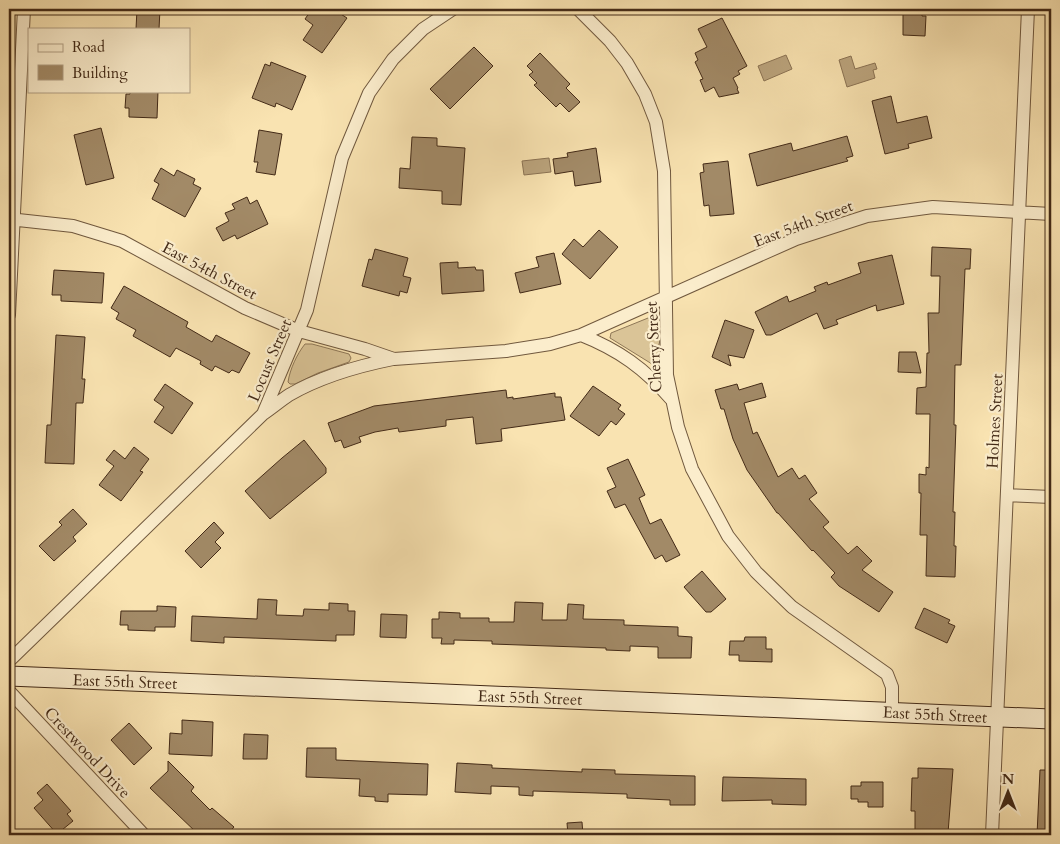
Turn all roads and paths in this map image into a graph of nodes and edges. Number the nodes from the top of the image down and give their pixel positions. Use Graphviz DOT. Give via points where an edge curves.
graph roads {
  1 [pos="24,9"];
  2 [pos="453,9"];
  3 [pos="577,9"];
  4 [pos="1028,9"];
  5 [pos="1019,212"];
  6 [pos="1051,214"];
  7 [pos="11,219"];
  8 [pos="666,298"];
  9 [pos="9,315"];
  10 [pos="299,330"];
  11 [pos="581,335"];
  12 [pos="394,359"];
  13 [pos="671,399"];
  14 [pos="264,414"];
  15 [pos="1007,495"];
  16 [pos="1051,497"];
  17 [pos="9,661"];
  18 [pos="9,676"];
  19 [pos="9,691"];
  20 [pos="892,712"];
  21 [pos="997,717"];
  22 [pos="1051,719"];
  23 [pos="144,835"];
  24 [pos="992,835"];
  1 -- 7 [label="street"];
  2 -- 10 [label="street, Locust Street" via="422,29 393,59 369,93 342,158 307,310"];
  3 -- 8 [label="street, Cherry Street" via="627,63 656,122 664,171"];
  4 -- 5 [label="street, Holmes Street"];
  5 -- 6 [label="street, East 54th Street"];
  5 -- 8 [label="street, East 54th Street" via="933,207 867,216 796,239"];
  5 -- 15 [label="street, Holmes Street"];
  7 -- 9 [label="street"];
  7 -- 10 [label="street, East 54th Street" via="73,226 122,241 245,308"];
  8 -- 11 [label="street, East 54th Street"];
  8 -- 13 [label="street, Cherry Street"];
  10 -- 12 [label="street, East 54th Street"];
  10 -- 14 [label="street, Locust Street"];
  11 -- 12 [label="street, East 54th Street" via="506,351"];
  11 -- 13 [label="street" via="635,363"];
  12 -- 14 [label="street, East 54th Street" via="308,385"];
  13 -- 20 [label="street, Cherry Street" via="692,469 728,536 756,572 792,607 887,674 892,687"];
  14 -- 17 [label="street, Locust Street"];
  15 -- 16 [label="street"];
  15 -- 21 [label="street, Holmes Street"];
  18 -- 20 [label="main road, East 55th Street"];
  19 -- 23 [label="street, Crestwood Drive"];
  20 -- 21 [label="main road, East 55th Street"];
  21 -- 22 [label="main road, East 55th Street"];
  21 -- 24 [label="street, Holmes Street"];
}
